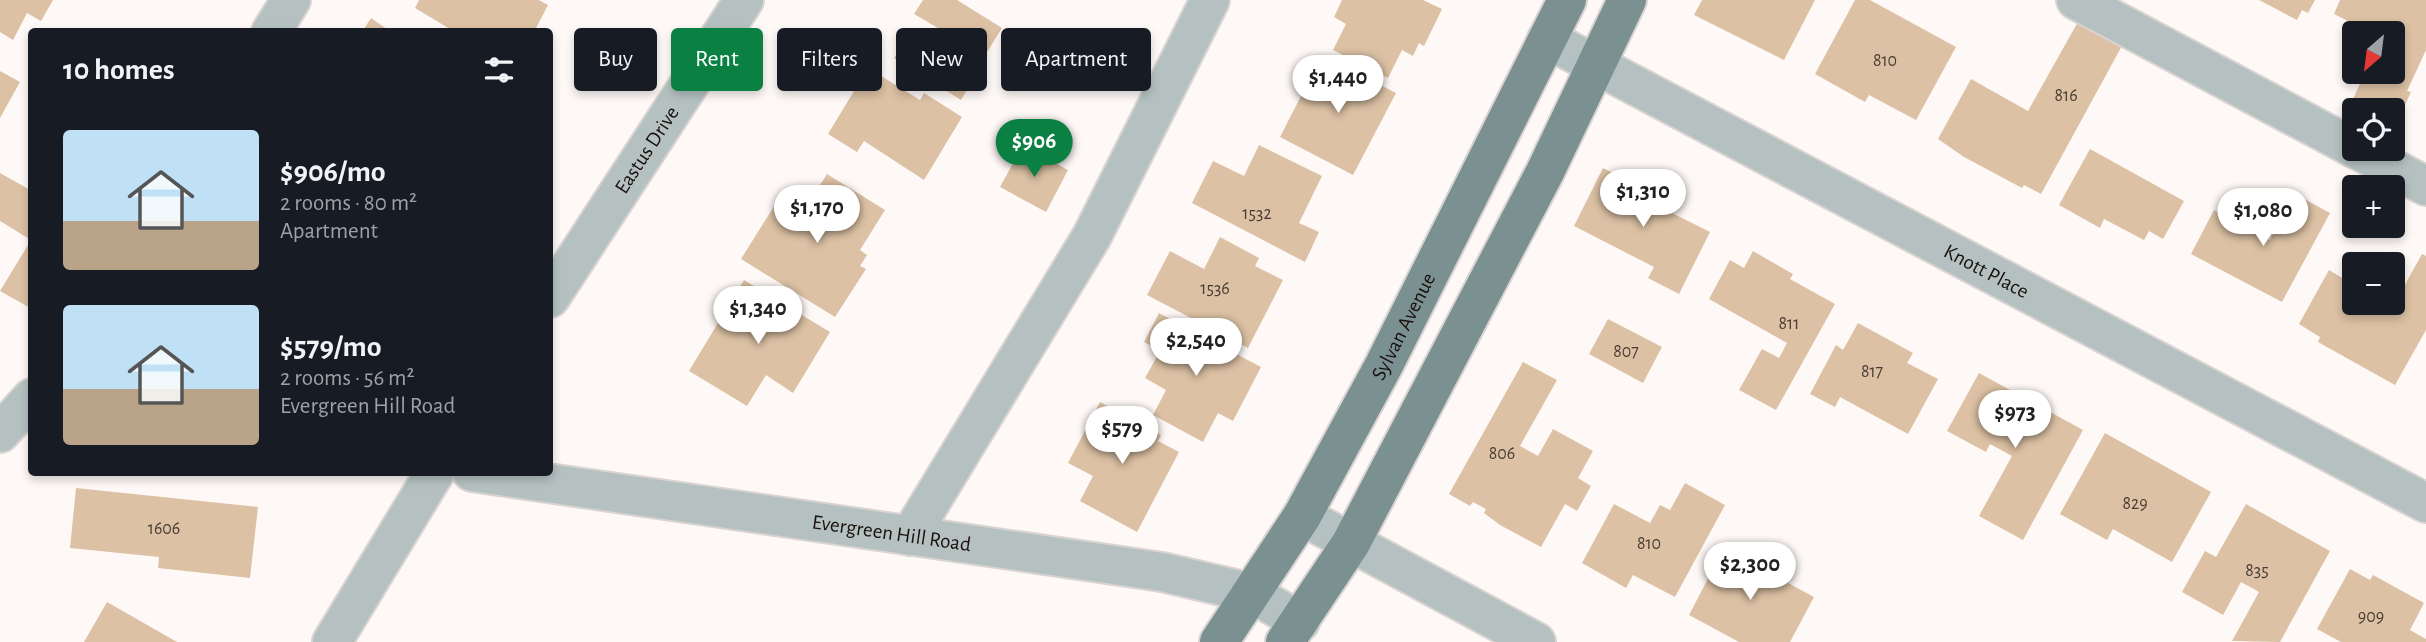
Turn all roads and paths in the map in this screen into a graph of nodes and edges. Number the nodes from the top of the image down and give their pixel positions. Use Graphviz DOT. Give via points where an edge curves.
graph roads {
  1 [pos="291,0"];
  2 [pos="744,0"];
  3 [pos="1210,0"];
  4 [pos="1567,0"];
  5 [pos="1627,0"];
  6 [pos="2076,0"];
  7 [pos="274,28"];
  8 [pos="1547,39"];
  9 [pos="1596,65"];
  10 [pos="2342,141"];
  11 [pos="2379,161"];
  12 [pos="2426,186"];
  13 [pos="553,293"];
  14 [pos="433,476"];
  15 [pos="499,476"];
  16 [pos="2426,503"];
  17 [pos="1302,516"];
  18 [pos="910,536"];
  19 [pos="1351,542"];
  20 [pos="1252,593"];
  21 [pos="1292,632"];
  22 [pos="332,642"];
  23 [pos="1219,642"];
  24 [pos="1536,642"];
  1 -- 7 [label="street"];
  2 -- 13 [label="street, Eastus Drive"];
  3 -- 18 [label="street" via="1092,236"];
  4 -- 8 [label="main road, Sylvan Avenue"];
  5 -- 9 [label="main road"];
  6 -- 10 [label="street"];
  8 -- 9 [label="street, Knott Place"];
  8 -- 17 [label="main road, Sylvan Avenue" via="1384,365"];
  9 -- 16 [label="street, Knott Place"];
  9 -- 19 [label="main road" via="1545,172"];
  11 -- 12 [label="street"];
  14 -- 22 [label="street"];
  15 -- 18 [label="street, Evergreen Hill Road"];
  17 -- 19 [label="street"];
  17 -- 20 [label="main road, Sylvan Avenue"];
  18 -- 20 [label="street, Evergreen Hill Road" via="1162,572"];
  19 -- 21 [label="main road"];
  19 -- 24 [label="street"];
  20 -- 21 [label="street, Evergreen Hill Road"];
  20 -- 23 [label="main road, Sylvan Avenue"];
}
